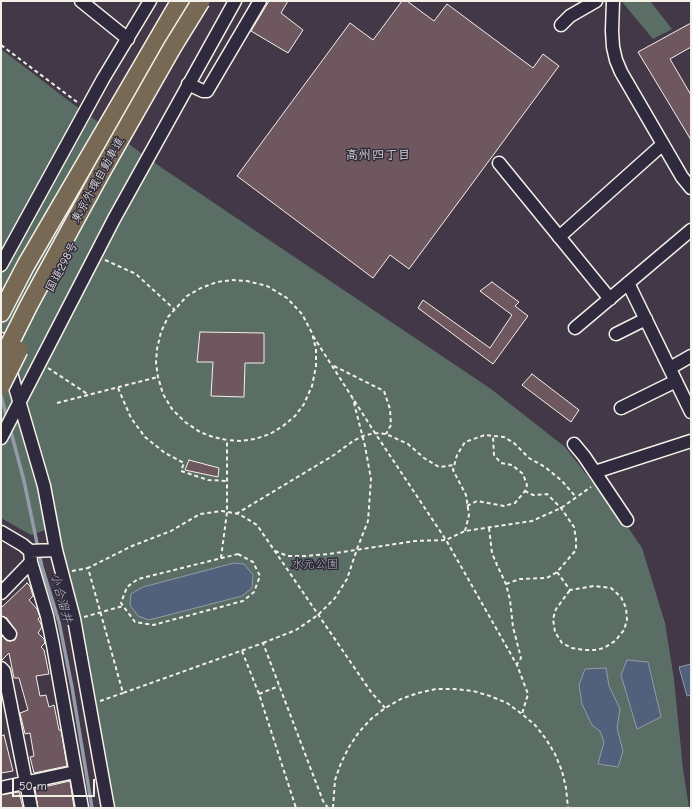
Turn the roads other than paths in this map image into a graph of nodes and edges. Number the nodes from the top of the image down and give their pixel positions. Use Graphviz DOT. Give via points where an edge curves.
graph roads {
  1 [pos="81,1"];
  2 [pos="150,1"];
  3 [pos="180,1"];
  4 [pos="191,1"];
  5 [pos="201,1"];
  6 [pos="206,1"];
  7 [pos="235,1"];
  8 [pos="260,1"];
  9 [pos="596,1"];
  10 [pos="613,1"];
  11 [pos="561,25"];
  12 [pos="128,39"];
  13 [pos="188,84"];
  14 [pos="663,144"];
  15 [pos="500,163"];
  16 [pos="691,188"];
  17 [pos="691,230"];
  18 [pos="559,237"];
  19 [pos="1,265"];
  20 [pos="628,283"];
  21 [pos="610,299"];
  22 [pos="1,313"];
  23 [pos="646,319"];
  24 [pos="575,328"];
  25 [pos="616,334"];
  26 [pos="1,339"];
  27 [pos="1,342"];
  28 [pos="691,356"];
  29 [pos="1,361"];
  30 [pos="670,368"];
  31 [pos="676,382"];
  32 [pos="1,386"];
  33 [pos="19,401"];
  34 [pos="621,408"];
  35 [pos="691,412"];
  36 [pos="3,435"];
  37 [pos="691,442"];
  38 [pos="574,444"];
  39 [pos="598,476"];
  40 [pos="627,520"];
  41 [pos="1,532"];
  42 [pos="56,550"];
  43 [pos="30,556"];
  44 [pos="1,593"];
  45 [pos="1,623"];
  46 [pos="10,634"];
  47 [pos="1,668"];
  48 [pos="75,772"];
  49 [pos="26,782"];
  50 [pos="1,788"];
  51 [pos="31,808"];
  52 [pos="82,808"];
  53 [pos="108,808"];
  1 -- 12 [label="street"];
  2 -- 12 [label="street"];
  3 -- 22 [label="highway" via="26,265"];
  4 -- 27 [label="highway, 東京外環自動車道"];
  5 -- 29 [label="highway, 東京外環自動車道, bridge" via="102,171"];
  6 -- 32 [label="highway, 国道298号, bridge" via="121,154"];
  7 -- 13 [label="street"];
  8 -- 13 [label="street" via="207,91"];
  9 -- 11 [label="street" via="570,16"];
  10 -- 14 [label="street" via="612,31 616,60"];
  12 -- 19 [label="street" via="103,79"];
  13 -- 33 [label="street"];
  14 -- 16 [label="street"];
  14 -- 18 [label="street"];
  15 -- 18 [label="street"];
  17 -- 20 [label="street"];
  18 -- 21 [label="street"];
  20 -- 21 [label="street"];
  20 -- 23 [label="street"];
  21 -- 24 [label="street"];
  23 -- 25 [label="street"];
  23 -- 30 [label="street"];
  26 -- 33 [label="street"];
  28 -- 30 [label="street"];
  30 -- 31 [label="street"];
  31 -- 34 [label="street"];
  31 -- 35 [label="street"];
  33 -- 36 [label="street"];
  33 -- 42 [label="street" via="44,486"];
  37 -- 39 [label="street"];
  38 -- 39 [label="street"];
  39 -- 40 [label="street"];
  41 -- 43 [label="street" via="23,545"];
  42 -- 43 [label="street"];
  42 -- 53 [label="street" via="74,620"];
  43 -- 44 [label="street"];
  43 -- 48 [label="street" via="52,638"];
  45 -- 46 [label="street"];
  47 -- 49 [label="street" via="4,671"];
  48 -- 49 [label="street"];
  48 -- 52 [label="street"];
  49 -- 50 [label="street"];
  49 -- 51 [label="street"];
}
